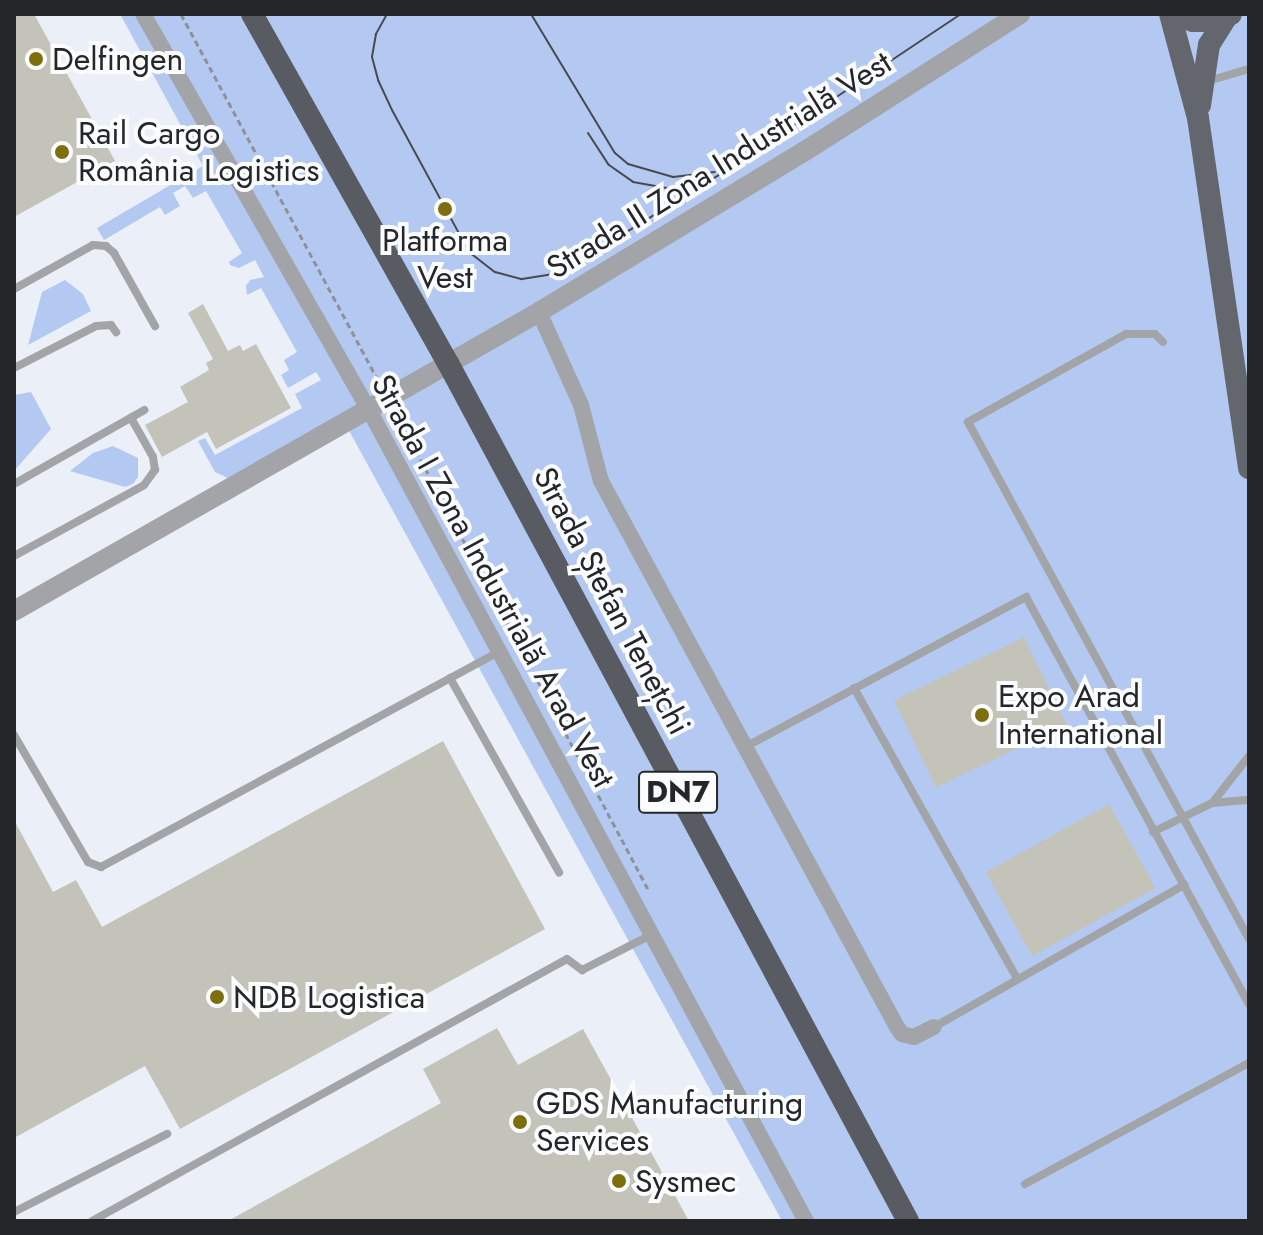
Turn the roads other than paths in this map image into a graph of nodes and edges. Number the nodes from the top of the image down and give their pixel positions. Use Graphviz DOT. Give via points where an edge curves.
graph roads {
  1 [pos="143,14"];
  2 [pos="252,14"];
  3 [pos="1020,14"];
  4 [pos="1172,14"];
  5 [pos="1229,16"];
  6 [pos="1249,69"];
  7 [pos="1203,83"];
  8 [pos="1198,118"];
  9 [pos="14,289"];
  10 [pos="539,312"];
  11 [pos="155,326"];
  12 [pos="116,332"];
  13 [pos="1163,342"];
  14 [pos="448,363"];
  15 [pos="14,368"];
  16 [pos="368,408"];
  17 [pos="144,410"];
  18 [pos="131,418"];
  19 [pos="1249,468"];
  20 [pos="14,484"];
  21 [pos="14,556"];
  22 [pos="14,611"];
  23 [pos="500,651"];
  24 [pos="450,678"];
  25 [pos="854,688"];
  26 [pos="14,735"];
  27 [pos="744,748"];
  28 [pos="1249,756"];
  29 [pos="1249,800"];
  30 [pos="1212,803"];
  31 [pos="1180,817"];
  32 [pos="1153,832"];
  33 [pos="559,872"];
  34 [pos="1184,885"];
  35 [pos="1240,917"];
  36 [pos="1249,924"];
  37 [pos="652,934"];
  38 [pos="1249,939"];
  39 [pos="1017,979"];
  40 [pos="1249,1004"];
  41 [pos="934,1027"];
  42 [pos="1249,1063"];
  43 [pos="167,1134"];
  44 [pos="1025,1184"];
  45 [pos="14,1212"];
  46 [pos="92,1221"];
  47 [pos="806,1221"];
  48 [pos="908,1221"];
  1 -- 16 [label="street, Strada I Zona Industrială Arad Vest"];
  2 -- 14 [label="highway, Strada Ștefan Tenețchi / DN7"];
  3 -- 10 [label="street, Strada II Zona Industrială Vest"];
  4 -- 5 [label="main road" via="1193,21"];
  4 -- 8 [label="main road"];
  5 -- 7 [label="main road" via="1209,45"];
  6 -- 7 [label="lane"];
  7 -- 8 [label="main road"];
  8 -- 19 [label="main road"];
  9 -- 11 [label="lane" via="93,245 106,246"];
  10 -- 14 [label="street, Strada II Zona Industrială Vest"];
  10 -- 27 [label="street" via="581,405 601,481"];
  12 -- 15 [label="lane" via="111,325 96,326"];
  13 -- 31 [label="lane" via="1155,334 1126,334 968,422"];
  14 -- 16 [label="street, Strada II Zona Industrială Vest"];
  14 -- 48 [label="highway, Strada Ștefan Tenețchi / DN7"];
  16 -- 22 [label="street, Strada II Zona Industrială Vest"];
  16 -- 23 [label="street, Strada I Zona Industrială Arad Vest"];
  17 -- 18 [label="lane"];
  18 -- 20 [label="lane"];
  18 -- 21 [label="lane" via="153,457 155,470 144,485"];
  23 -- 24 [label="lane"];
  23 -- 37 [label="street, Strada I Zona Industrială Arad Vest"];
  24 -- 26 [label="lane" via="101,867 88,862"];
  24 -- 33 [label="lane"];
  25 -- 27 [label="lane"];
  25 -- 32 [label="lane" via="1026,597"];
  25 -- 39 [label="lane"];
  27 -- 41 [label="street" via="897,1027 914,1037"];
  28 -- 30 [label="lane"];
  29 -- 30 [label="lane"];
  30 -- 31 [label="lane"];
  31 -- 32 [label="lane"];
  31 -- 35 [label="lane"];
  32 -- 34 [label="lane"];
  34 -- 39 [label="lane"];
  34 -- 40 [label="lane"];
  35 -- 36 [label="lane"];
  35 -- 38 [label="lane"];
  37 -- 46 [label="lane" via="582,970 567,959"];
  37 -- 47 [label="street, Strada I Zona Industrială Arad Vest"];
  39 -- 41 [label="lane"];
  42 -- 44 [label="lane"];
  43 -- 45 [label="lane"];
}
